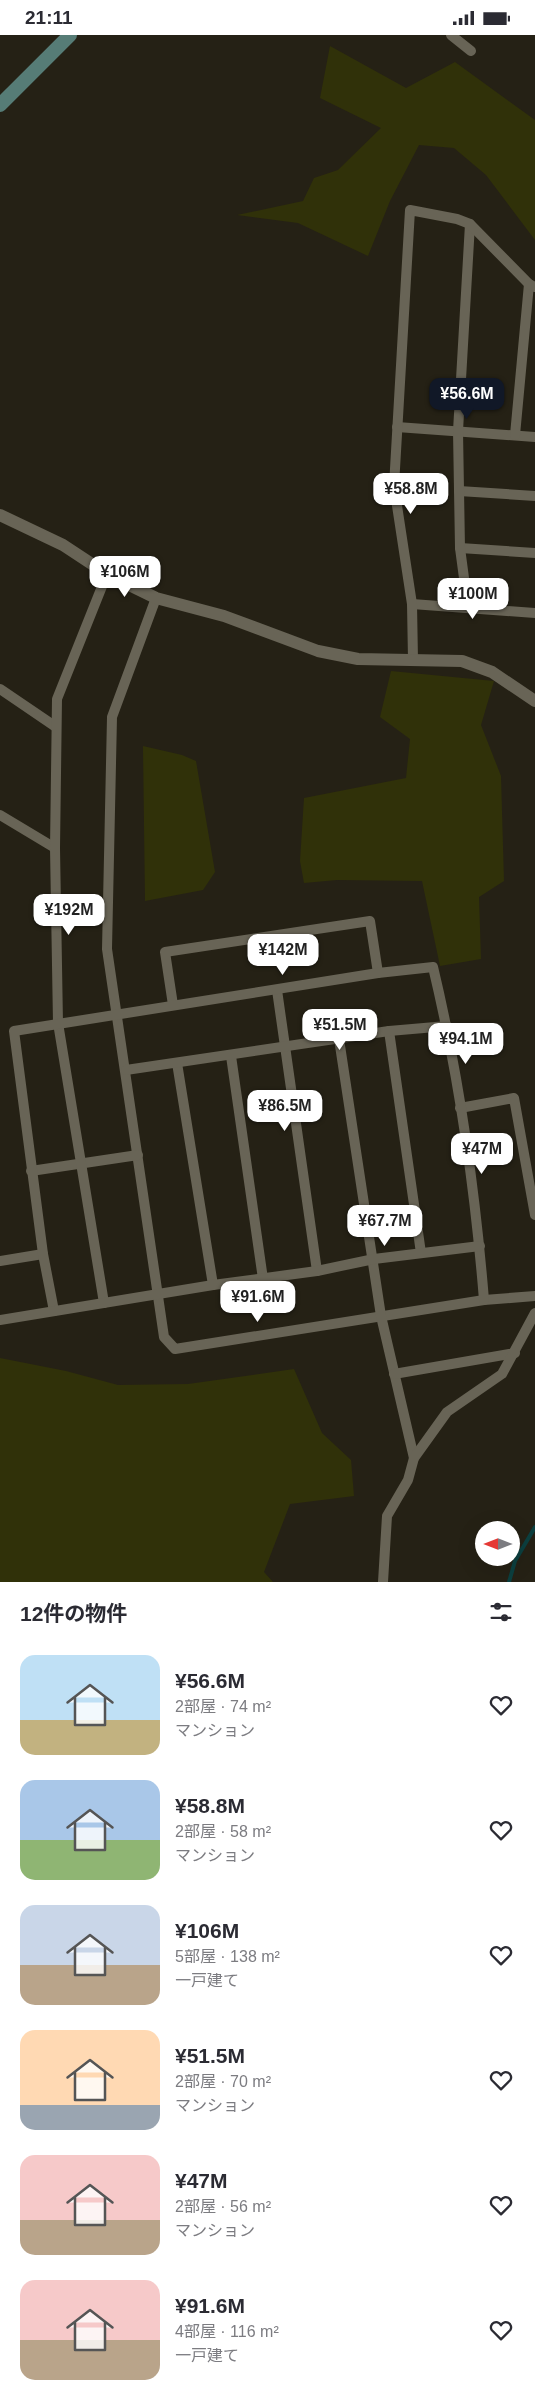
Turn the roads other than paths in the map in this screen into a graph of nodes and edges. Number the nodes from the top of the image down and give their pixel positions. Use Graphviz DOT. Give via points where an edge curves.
graph roads {
  1 [pos="450,35"];
  2 [pos="65,37"];
  3 [pos="471,51"];
  4 [pos="0,105"];
  5 [pos="470,224"];
  6 [pos="532,286"];
  7 [pos="397,427"];
  8 [pos="458,431"];
  9 [pos="515,435"];
  10 [pos="535,437"];
  11 [pos="459,491"];
  12 [pos="535,496"];
  13 [pos="0,515"];
  14 [pos="460,548"];
  15 [pos="535,553"];
  16 [pos="107,574"];
  17 [pos="156,598"];
  18 [pos="412,603"];
  19 [pos="468,608"];
  20 [pos="535,613"];
  21 [pos="413,660"];
  22 [pos="0,689"];
  23 [pos="535,701"];
  24 [pos="56,727"];
  25 [pos="0,815"];
  26 [pos="55,848"];
  27 [pos="378,973"];
  28 [pos="277,990"];
  29 [pos="173,1005"];
  30 [pos="118,1014"];
  31 [pos="58,1023"];
  32 [pos="447,1026"];
  33 [pos="389,1031"];
  34 [pos="339,1039"];
  35 [pos="285,1047"];
  36 [pos="231,1056"];
  37 [pos="177,1063"];
  38 [pos="126,1070"];
  39 [pos="460,1107"];
  40 [pos="138,1155"];
  41 [pos="81,1163"];
  42 [pos="31,1171"];
  43 [pos="535,1215"];
  44 [pos="480,1246"];
  45 [pos="421,1253"];
  46 [pos="43,1254"];
  47 [pos="374,1259"];
  48 [pos="0,1261"];
  49 [pos="317,1271"];
  50 [pos="263,1279"];
  51 [pos="213,1285"];
  52 [pos="159,1295"];
  53 [pos="535,1296"];
  54 [pos="484,1301"];
  55 [pos="104,1303"];
  56 [pos="54,1311"];
  57 [pos="535,1313"];
  58 [pos="381,1316"];
  59 [pos="0,1319"];
  60 [pos="515,1353"];
  61 [pos="394,1374"];
  62 [pos="414,1458"];
  63 [pos="383,1582"];
  1 -- 3 [label="street"];
  2 -- 4 [label="main road"];
  5 -- 6 [label="street"];
  5 -- 7 [label="street" via="410,210"];
  5 -- 8 [label="street"];
  6 -- 9 [label="street"];
  7 -- 8 [label="street"];
  7 -- 18 [label="street" via="394,486"];
  8 -- 9 [label="street"];
  8 -- 11 [label="street"];
  9 -- 10 [label="street"];
  11 -- 12 [label="street"];
  11 -- 14 [label="street"];
  13 -- 16 [label="street" via="63,545"];
  14 -- 15 [label="street"];
  14 -- 19 [label="street"];
  16 -- 17 [label="street"];
  16 -- 24 [label="street" via="57,699"];
  17 -- 21 [label="street" via="224,615 318,651 358,659"];
  17 -- 30 [label="street" via="112,717 107,949"];
  18 -- 19 [label="street"];
  18 -- 21 [label="street"];
  19 -- 20 [label="street"];
  21 -- 23 [label="street" via="462,661 492,672"];
  22 -- 24 [label="street"];
  24 -- 26 [label="street"];
  25 -- 26 [label="street"];
  26 -- 31 [label="street"];
  27 -- 28 [label="street"];
  27 -- 29 [label="street" via="370,921 165,951"];
  27 -- 32 [label="street" via="433,967"];
  28 -- 29 [label="street"];
  28 -- 35 [label="street"];
  29 -- 30 [label="street"];
  30 -- 31 [label="street"];
  30 -- 38 [label="street"];
  31 -- 41 [label="street"];
  31 -- 42 [label="street" via="14,1031"];
  32 -- 33 [label="street"];
  32 -- 39 [label="street"];
  33 -- 34 [label="street"];
  33 -- 45 [label="street"];
  34 -- 35 [label="street"];
  34 -- 47 [label="street"];
  35 -- 36 [label="street"];
  35 -- 49 [label="street"];
  36 -- 37 [label="street"];
  36 -- 50 [label="street"];
  37 -- 38 [label="street"];
  37 -- 51 [label="street"];
  38 -- 40 [label="street"];
  39 -- 43 [label="street" via="514,1098"];
  39 -- 44 [label="street"];
  40 -- 41 [label="street"];
  40 -- 52 [label="street"];
  41 -- 42 [label="street"];
  41 -- 55 [label="street"];
  42 -- 46 [label="street"];
  44 -- 45 [label="street"];
  44 -- 54 [label="street"];
  45 -- 47 [label="street"];
  46 -- 48 [label="street"];
  46 -- 56 [label="street"];
  47 -- 49 [label="street"];
  47 -- 58 [label="street"];
  49 -- 50 [label="street"];
  50 -- 51 [label="street"];
  51 -- 52 [label="street"];
  52 -- 55 [label="street"];
  52 -- 58 [label="street" via="164,1337 175,1349"];
  53 -- 54 [label="street"];
  54 -- 58 [label="street"];
  55 -- 56 [label="street"];
  56 -- 59 [label="street"];
  57 -- 60 [label="street"];
  58 -- 61 [label="street"];
  60 -- 61 [label="street"];
  60 -- 62 [label="street" via="502,1374 447,1412"];
  61 -- 62 [label="street"];
  62 -- 63 [label="street" via="408,1480 387,1516"];
}
